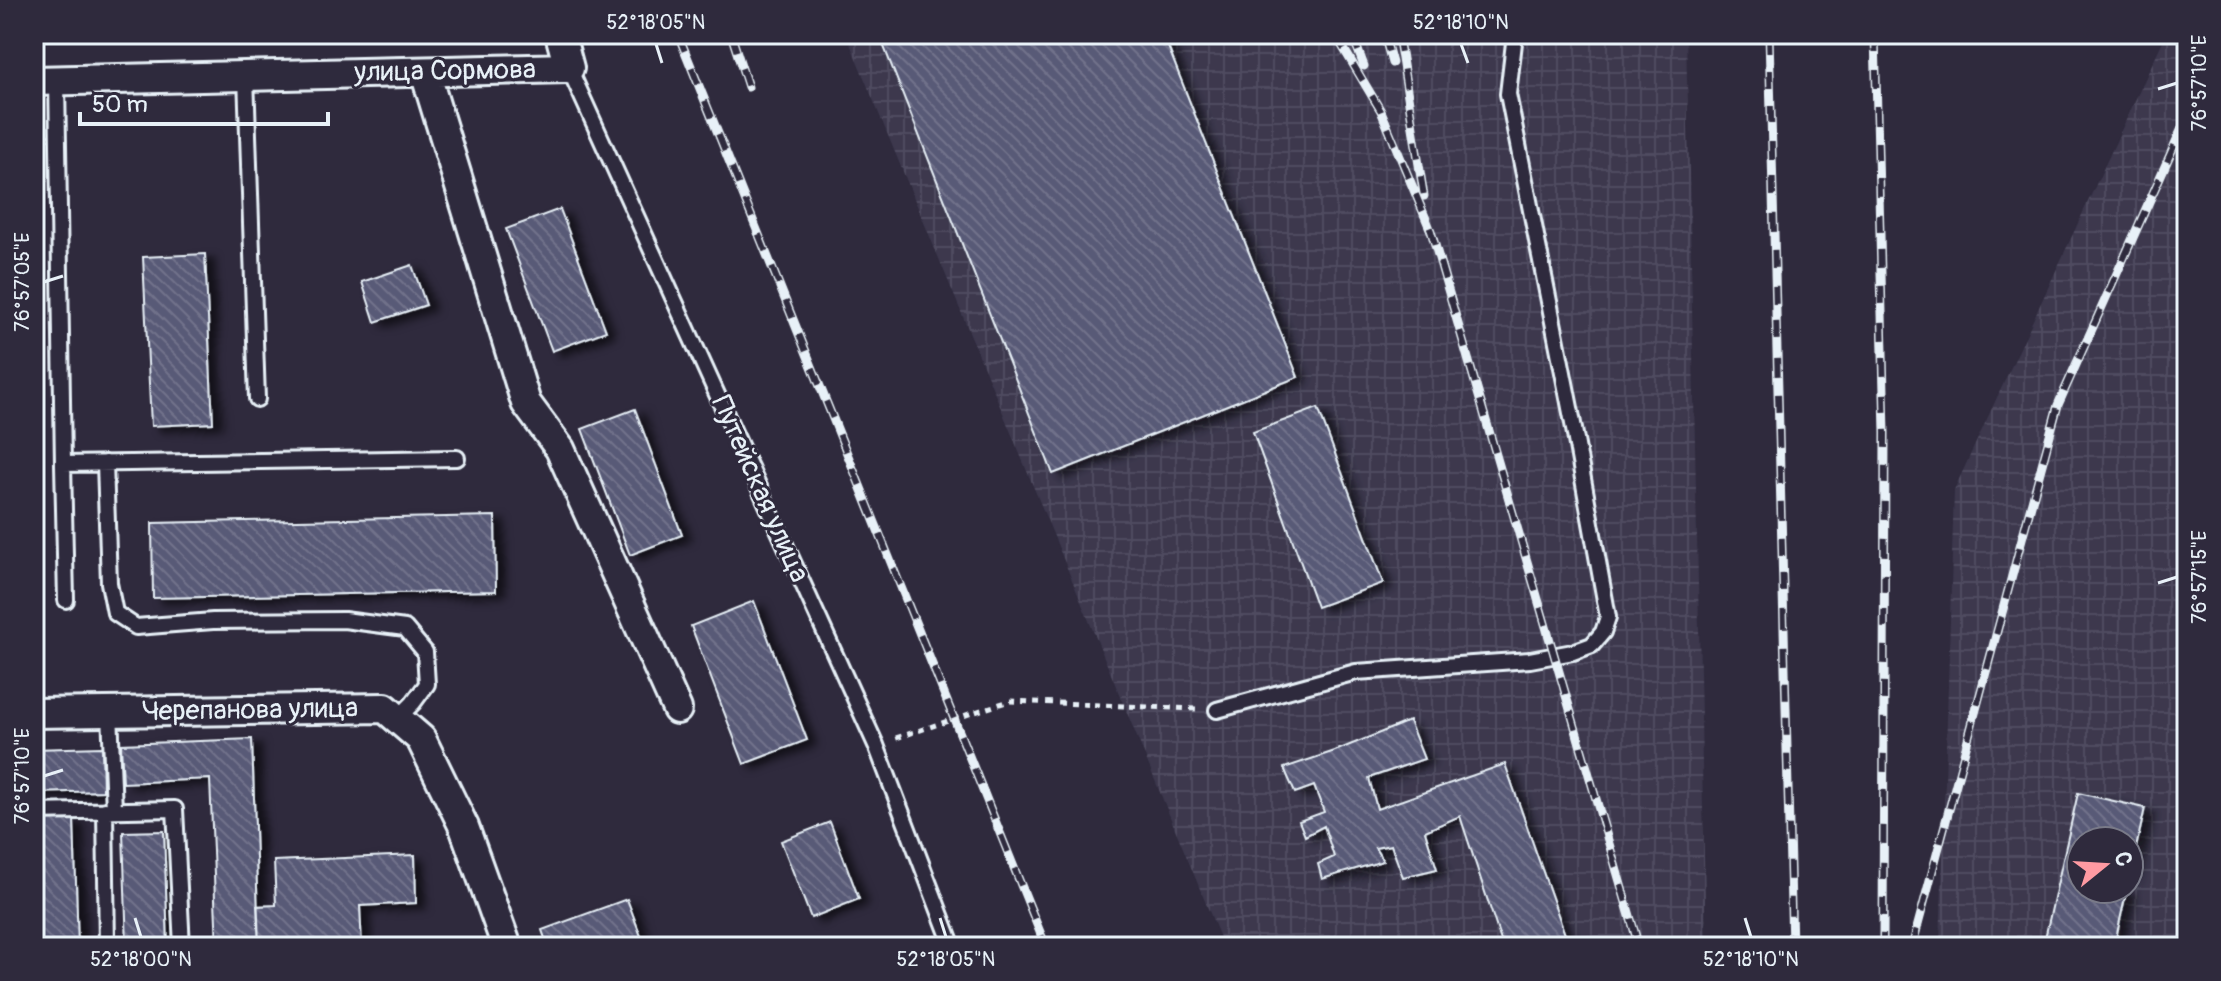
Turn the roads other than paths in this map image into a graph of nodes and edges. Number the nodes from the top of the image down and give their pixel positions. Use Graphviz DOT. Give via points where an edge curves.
graph roads {
  1 [pos="560,34"];
  2 [pos="1515,34"];
  3 [pos="569,68"];
  4 [pos="425,72"];
  5 [pos="246,76"];
  6 [pos="45,81"];
  7 [pos="257,399"];
  8 [pos="457,458"];
  9 [pos="105,463"];
  10 [pos="63,464"];
  11 [pos="66,600"];
  12 [pos="677,709"];
  13 [pos="1217,710"];
  14 [pos="110,712"];
  15 [pos="34,713"];
  16 [pos="397,719"];
  17 [pos="110,810"];
  18 [pos="34,812"];
  19 [pos="107,947"];
  20 [pos="182,947"];
  21 [pos="507,947"];
  22 [pos="953,947"];
  1 -- 3 [label="street, Путейская улица"];
  2 -- 13 [label="lane" via="1508,94 1608,617 1603,632 1592,645 1573,652 1530,660 1356,672"];
  3 -- 4 [label="street, улица Сормова"];
  3 -- 22 [label="lane, Путейская улица" via="876,745"];
  4 -- 5 [label="street, улица Сормова"];
  4 -- 12 [label="street" via="526,403 560,449"];
  5 -- 6 [label="street, улица Сормова"];
  5 -- 7 [label="lane"];
  6 -- 10 [label="lane"];
  8 -- 9 [label="lane"];
  9 -- 10 [label="lane"];
  9 -- 16 [label="lane" via="115,613 136,627 344,620 405,628 425,652 427,684"];
  10 -- 11 [label="lane"];
  14 -- 15 [label="street, Черепанова улица"];
  14 -- 16 [label="street, Черепанова улица" via="385,708"];
  14 -- 17 [label="lane"];
  16 -- 21 [label="street, Черепанова улица" via="421,739 464,827"];
  17 -- 18 [label="lane"];
  17 -- 19 [label="lane"];
  17 -- 20 [label="lane" via="175,809"];
}
